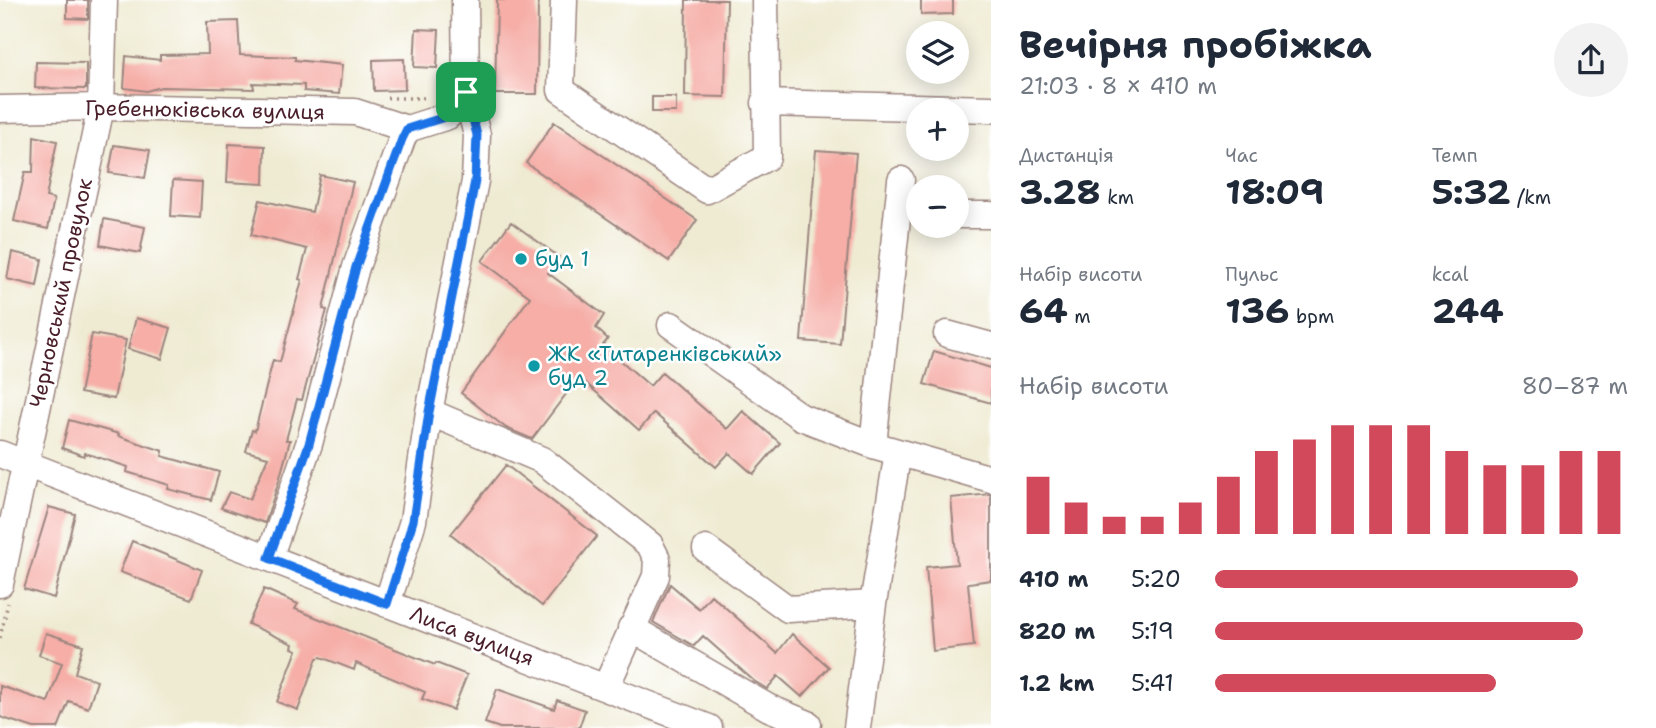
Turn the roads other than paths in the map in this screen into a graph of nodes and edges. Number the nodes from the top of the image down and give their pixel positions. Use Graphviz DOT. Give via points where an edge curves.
graph roads {
  1 [pos="104,0"];
  2 [pos="465,0"];
  3 [pos="564,0"];
  4 [pos="765,0"];
  5 [pos="466,92"];
  6 [pos="765,103"];
  7 [pos="101,107"];
  8 [pos="0,109"];
  9 [pos="991,109"];
  10 [pos="407,129"];
  11 [pos="901,180"];
  12 [pos="906,206"];
  13 [pos="969,215"];
  14 [pos="991,215"];
  15 [pos="906,237"];
  16 [pos="671,325"];
  17 [pos="947,334"];
  18 [pos="991,346"];
  19 [pos="429,412"];
  20 [pos="886,449"];
  21 [pos="12,458"];
  22 [pos="991,479"];
  23 [pos="706,549"];
  24 [pos="269,558"];
  25 [pos="0,584"];
  26 [pos="387,604"];
  27 [pos="873,604"];
  28 [pos="631,628"];
  29 [pos="606,687"];
  30 [pos="808,723"];
  31 [pos="709,728"];
  32 [pos="857,728"];
  1 -- 7 [label="street, Черновський провулок"];
  2 -- 5 [label="street"];
  3 -- 6 [label="street" via="561,90 707,190 767,157"];
  4 -- 6 [label="street"];
  5 -- 10 [label="street" via="448,116"];
  5 -- 19 [label="street" via="477,135 475,181"];
  6 -- 9 [label="street"];
  7 -- 8 [label="street, Гребенюківська вулиця"];
  7 -- 10 [label="street, Гребенюківська вулиця" via="355,112"];
  7 -- 21 [label="street, Черновський провулок"];
  10 -- 24 [label="street" via="356,267 309,444"];
  11 -- 12 [label="street"];
  13 -- 14 [label="street"];
  15 -- 20 [label="street"];
  16 -- 20 [label="street" via="801,417"];
  17 -- 18 [label="street"];
  19 -- 26 [label="street" via="413,521"];
  19 -- 28 [label="street" via="542,460 650,545 657,559 656,576"];
  20 -- 22 [label="street"];
  20 -- 27 [label="street"];
  21 -- 24 [label="street, Лиса вулиця"];
  21 -- 25 [label="street, Черновський провулок"];
  23 -- 27 [label="street" via="788,609"];
  24 -- 26 [label="street, Лиса вулиця"];
  26 -- 29 [label="street, Лиса вулиця"];
  27 -- 32 [label="street"];
  28 -- 29 [label="street"];
  28 -- 30 [label="street" via="769,708"];
  29 -- 31 [label="street, Лиса вулиця"];
}
